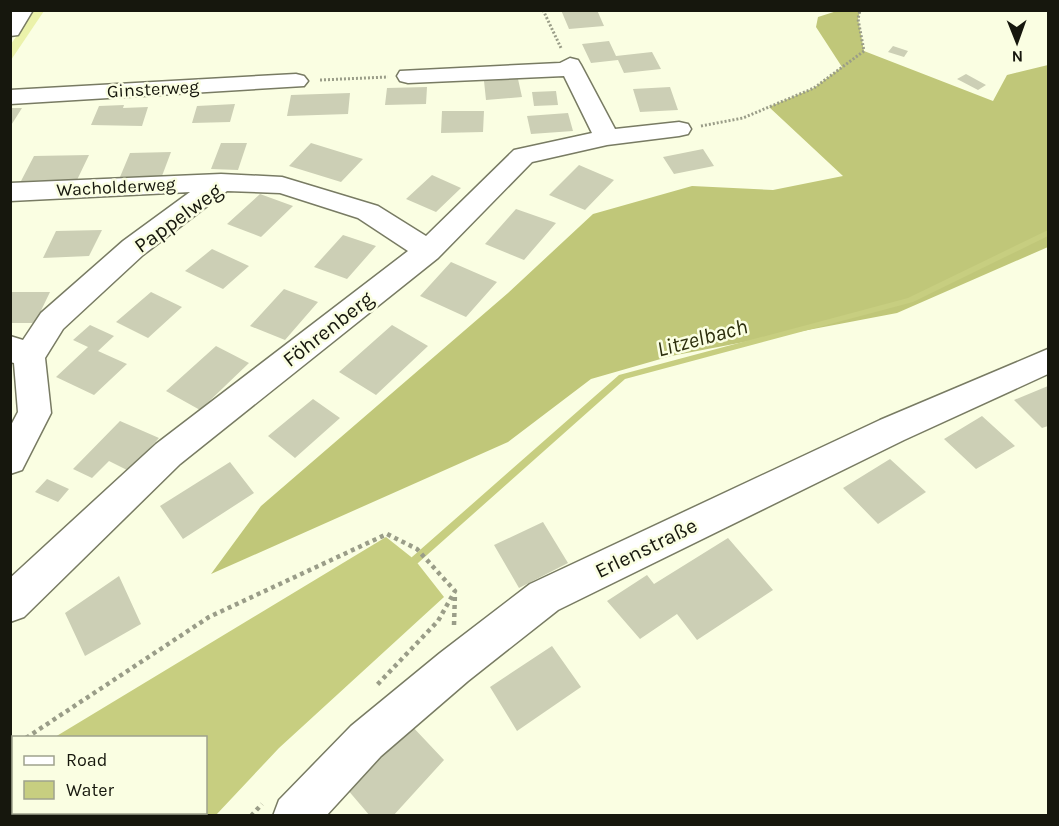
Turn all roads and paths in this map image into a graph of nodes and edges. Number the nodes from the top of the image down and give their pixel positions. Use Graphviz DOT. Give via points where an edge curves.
graph roads {
  1 [pos="23,10"];
  2 [pos="543,10"];
  3 [pos="860,10"];
  4 [pos="10,30"];
  5 [pos="571,67"];
  6 [pos="408,76"];
  7 [pos="296,81"];
  8 [pos="10,97"];
  9 [pos="679,129"];
  10 [pos="607,137"];
  11 [pos="220,182"];
  12 [pos="10,192"];
  13 [pos="428,251"];
  14 [pos="20,352"];
  15 [pos="1048,361"];
  16 [pos="10,460"];
  17 [pos="10,604"];
  18 [pos="373,689"];
  19 [pos="29,736"];
  20 [pos="281,807"];
  21 [pos="251,816"];
  1 -- 4 [label="street"];
  2 -- 5 [label="path"];
  3 -- 9 [label="path" via="864,51 814,88 743,118"];
  5 -- 6 [label="street"];
  5 -- 10 [label="street"];
  7 -- 8 [label="street, Ginsterweg"];
  9 -- 10 [label="street, Föhrenberg"];
  10 -- 13 [label="street, Föhrenberg" via="523,156"];
  11 -- 12 [label="street, Wacholderweg"];
  11 -- 13 [label="street, Pappelweg" via="282,185 368,212"];
  11 -- 14 [label="street, Pappelweg" via="133,248"];
  13 -- 17 [label="street, Föhrenberg" via="168,454"];
  14 -- 16 [label="street" via="35,412"];
  15 -- 20 [label="street, Erlenstraße" via="892,430 544,597"];
  18 -- 19 [label="path" via="438,621 455,591 417,549 387,534 209,617"];
  20 -- 21 [label="path"];
}
